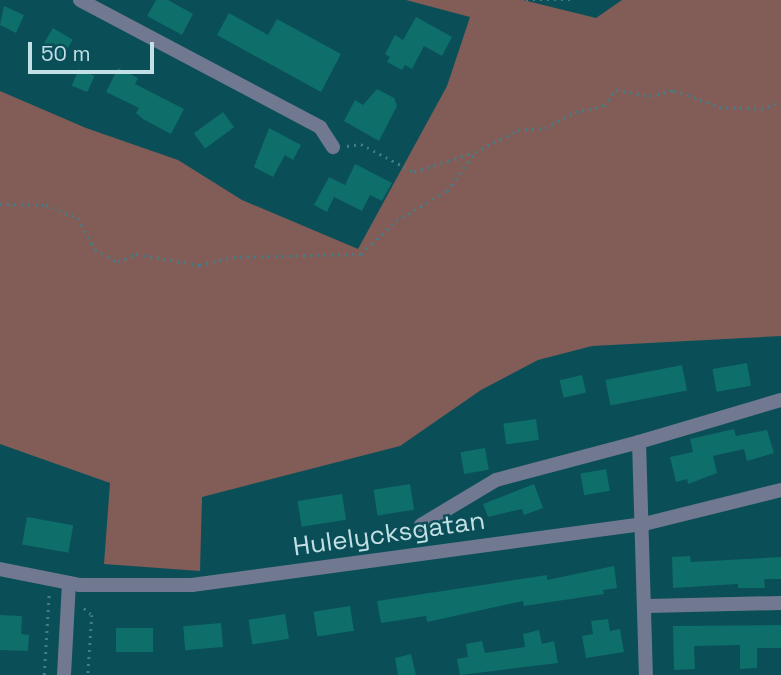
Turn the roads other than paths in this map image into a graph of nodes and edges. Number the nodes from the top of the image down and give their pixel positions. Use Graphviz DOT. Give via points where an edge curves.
graph roads {
  1 [pos="80,0"];
  2 [pos="333,147"];
  3 [pos="781,400"];
  4 [pos="639,442"];
  5 [pos="781,490"];
  6 [pos="644,524"];
  7 [pos="421,525"];
  8 [pos="0,569"];
  9 [pos="69,583"];
  10 [pos="781,603"];
  11 [pos="647,606"];
  12 [pos="64,675"];
  13 [pos="646,675"];
  1 -- 2 [label="street" via="320,127"];
  3 -- 4 [label="street"];
  4 -- 6 [label="street"];
  4 -- 7 [label="street" via="496,480"];
  5 -- 6 [label="street, Hulelycksgatan"];
  6 -- 9 [label="street, Hulelycksgatan" via="192,585"];
  6 -- 11 [label="street"];
  8 -- 9 [label="street, Hulelycksgatan"];
  9 -- 12 [label="street"];
  10 -- 11 [label="street"];
  11 -- 13 [label="street"];
}
